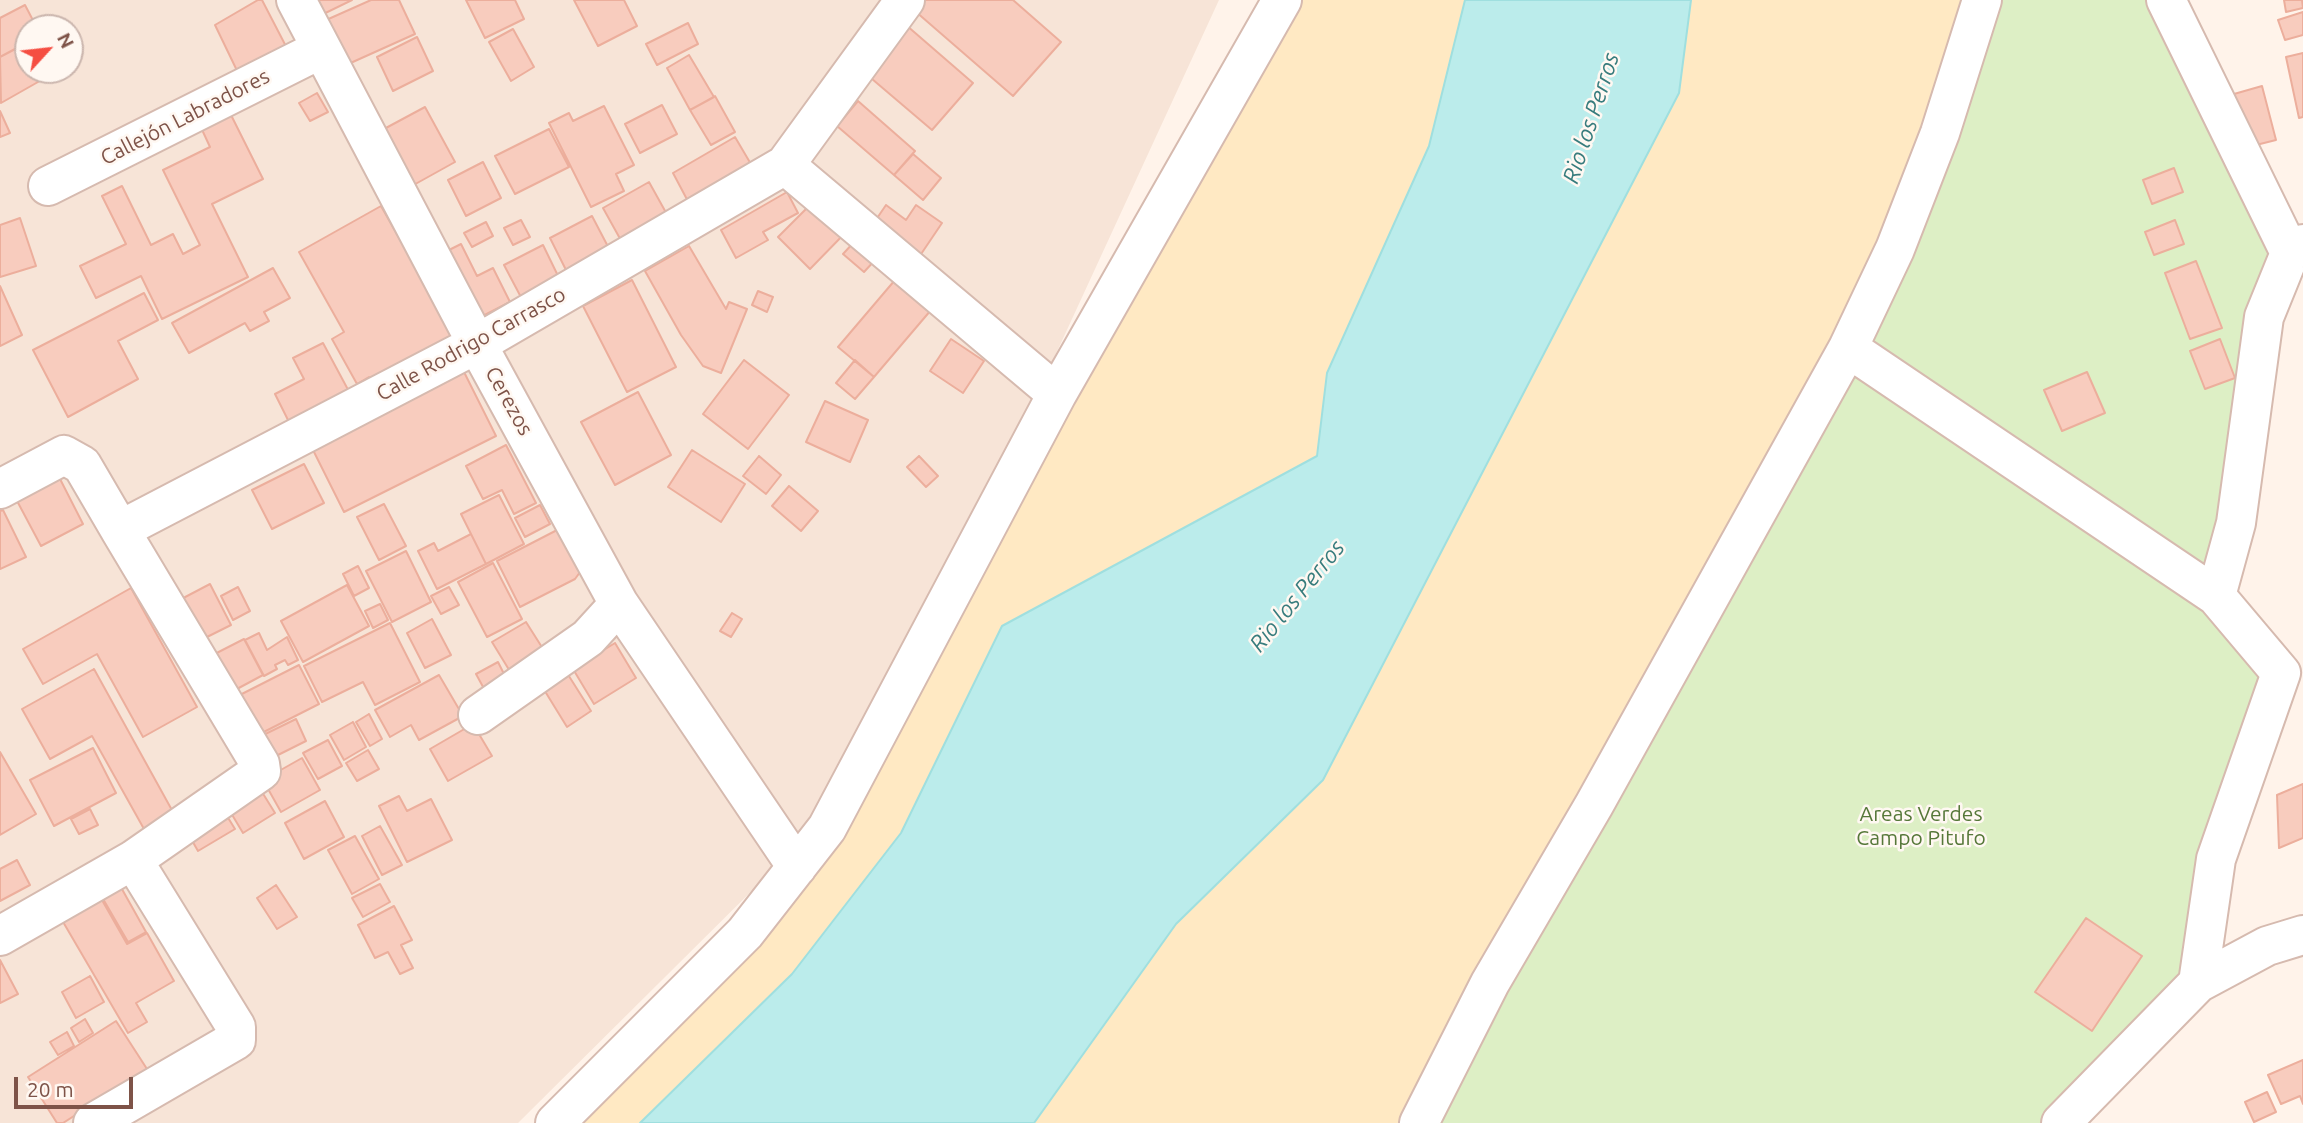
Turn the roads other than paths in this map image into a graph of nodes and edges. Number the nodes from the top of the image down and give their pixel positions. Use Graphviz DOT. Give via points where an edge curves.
graph roads {
  1 [pos="296,0"];
  2 [pos="905,0"];
  3 [pos="1282,0"];
  4 [pos="1982,0"];
  5 [pos="2166,0"];
  6 [pos="321,49"];
  7 [pos="785,165"];
  8 [pos="48,186"];
  9 [pos="2296,248"];
  10 [pos="477,344"];
  11 [pos="1847,348"];
  12 [pos="1057,394"];
  13 [pos="0,489"];
  14 [pos="120,530"];
  15 [pos="2216,596"];
  16 [pos="619,604"];
  17 [pos="2292,672"];
  18 [pos="478,715"];
  19 [pos="133,860"];
  20 [pos="797,867"];
  21 [pos="2303,934"];
  22 [pos="0,936"];
  23 [pos="2198,983"];
  24 [pos="93,1123"];
  25 [pos="555,1123"];
  26 [pos="1419,1123"];
  27 [pos="2061,1123"];
  1 -- 6 [label="street, Cerezos"];
  2 -- 7 [label="street, Calle Rodrigo Carrasco"];
  3 -- 12 [label="street"];
  4 -- 11 [label="street" via="1940,133 1895,249"];
  5 -- 9 [label="street"];
  6 -- 8 [label="street, Callejón Labradores"];
  6 -- 10 [label="street, Cerezos"];
  7 -- 10 [label="street, Calle Rodrigo Carrasco"];
  7 -- 12 [label="street"];
  9 -- 15 [label="street" via="2264,317 2236,523"];
  10 -- 14 [label="street, Calle Rodrigo Carrasco"];
  10 -- 16 [label="street, Cerezos"];
  11 -- 15 [label="street"];
  11 -- 26 [label="street" via="1490,983"];
  12 -- 20 [label="street" via="827,828"];
  13 -- 14 [label="street" via="64,455 82,465"];
  14 -- 19 [label="street" via="261,771"];
  15 -- 17 [label="street"];
  16 -- 18 [label="street" via="588,638"];
  16 -- 20 [label="street, Cerezos"];
  17 -- 23 [label="street" via="2216,859"];
  19 -- 22 [label="street"];
  19 -- 24 [label="street" via="236,1027 236,1040"];
  20 -- 25 [label="street" via="745,933"];
  21 -- 23 [label="street" via="2267,946"];
  23 -- 27 [label="street"];
}
